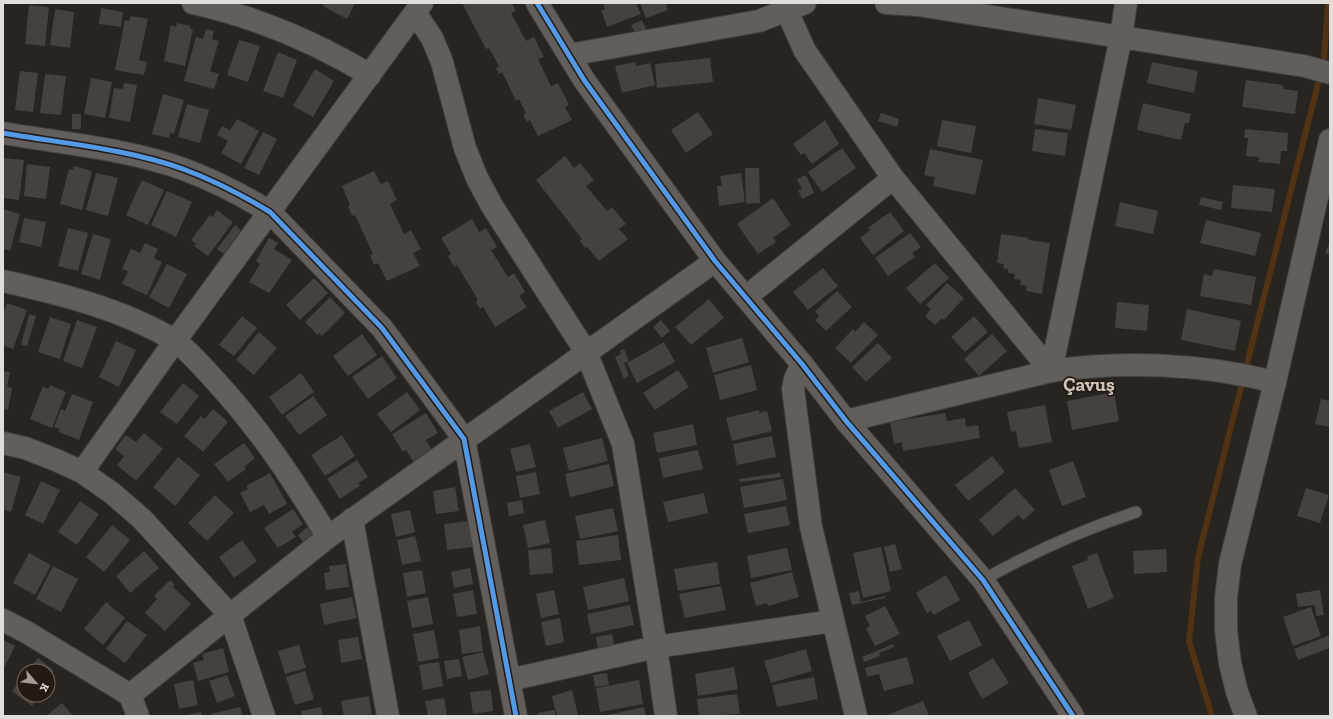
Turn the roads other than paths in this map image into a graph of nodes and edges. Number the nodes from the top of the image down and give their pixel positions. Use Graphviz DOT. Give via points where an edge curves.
graph roads {
  1 [pos="193,3"];
  2 [pos="537,3"];
  3 [pos="886,3"];
  4 [pos="1126,3"];
  5 [pos="793,6"];
  6 [pos="419,8"];
  7 [pos="1121,37"];
  8 [pos="568,55"];
  9 [pos="1330,73"];
  10 [pos="370,75"];
  11 [pos="3,133"];
  12 [pos="1330,140"];
  13 [pos="893,178"];
  14 [pos="270,212"];
  15 [pos="714,261"];
  16 [pos="3,281"];
  17 [pos="746,297"];
  18 [pos="175,341"];
  19 [pos="586,352"];
  20 [pos="802,364"];
  21 [pos="1051,371"];
  22 [pos="1268,380"];
  23 [pos="846,421"];
  24 [pos="464,439"];
  25 [pos="3,443"];
  26 [pos="82,472"];
  27 [pos="1136,512"];
  28 [pos="352,519"];
  29 [pos="328,536"];
  30 [pos="983,580"];
  31 [pos="230,615"];
  32 [pos="3,620"];
  33 [pos="833,621"];
  34 [pos="656,647"];
  35 [pos="509,680"];
  36 [pos="130,695"];
  37 [pos="138,716"];
  38 [pos="264,716"];
  39 [pos="388,716"];
  40 [pos="516,716"];
  41 [pos="666,716"];
  42 [pos="856,716"];
  43 [pos="1074,716"];
  44 [pos="1246,716"];
  1 -- 10 [label="street" via="268,24 316,45"];
  2 -- 8 [label="street"];
  3 -- 7 [label="street" via="918,5"];
  4 -- 7 [label="street"];
  5 -- 8 [label="street" via="759,21"];
  5 -- 13 [label="street" via="809,57"];
  6 -- 10 [label="street"];
  6 -- 19 [label="street" via="442,62 465,148 477,178 492,206"];
  7 -- 9 [label="street" via="1304,66"];
  7 -- 21 [label="street"];
  8 -- 15 [label="street"];
  10 -- 14 [label="street"];
  11 -- 14 [label="street" via="142,157 182,168 217,183"];
  12 -- 22 [label="street"];
  13 -- 17 [label="street"];
  13 -- 21 [label="street"];
  14 -- 18 [label="street"];
  14 -- 24 [label="street" via="382,328"];
  15 -- 17 [label="street"];
  15 -- 19 [label="street"];
  16 -- 18 [label="street" via="91,304"];
  17 -- 20 [label="street"];
  18 -- 26 [label="street"];
  18 -- 29 [label="street" via="234,400 264,437"];
  19 -- 24 [label="street"];
  19 -- 34 [label="street" via="623,444"];
  20 -- 23 [label="street"];
  20 -- 33 [label="street" via="794,380 793,389 811,527"];
  21 -- 22 [label="street" via="1111,364 1142,365 1238,373"];
  21 -- 23 [label="street"];
  22 -- 44 [label="street" via="1230,564 1226,598 1230,663"];
  23 -- 30 [label="street"];
  24 -- 28 [label="street"];
  24 -- 35 [label="street"];
  25 -- 26 [label="street" via="50,457"];
  26 -- 31 [label="street" via="142,519"];
  27 -- 30 [label="lane" via="1091,527 1048,546"];
  28 -- 29 [label="street"];
  28 -- 39 [label="street"];
  29 -- 31 [label="street"];
  30 -- 43 [label="street"];
  31 -- 36 [label="street"];
  31 -- 38 [label="street"];
  32 -- 36 [label="street"];
  33 -- 34 [label="street"];
  33 -- 42 [label="street"];
  34 -- 35 [label="street"];
  34 -- 41 [label="street"];
  35 -- 40 [label="street"];
  36 -- 37 [label="street"];
}
